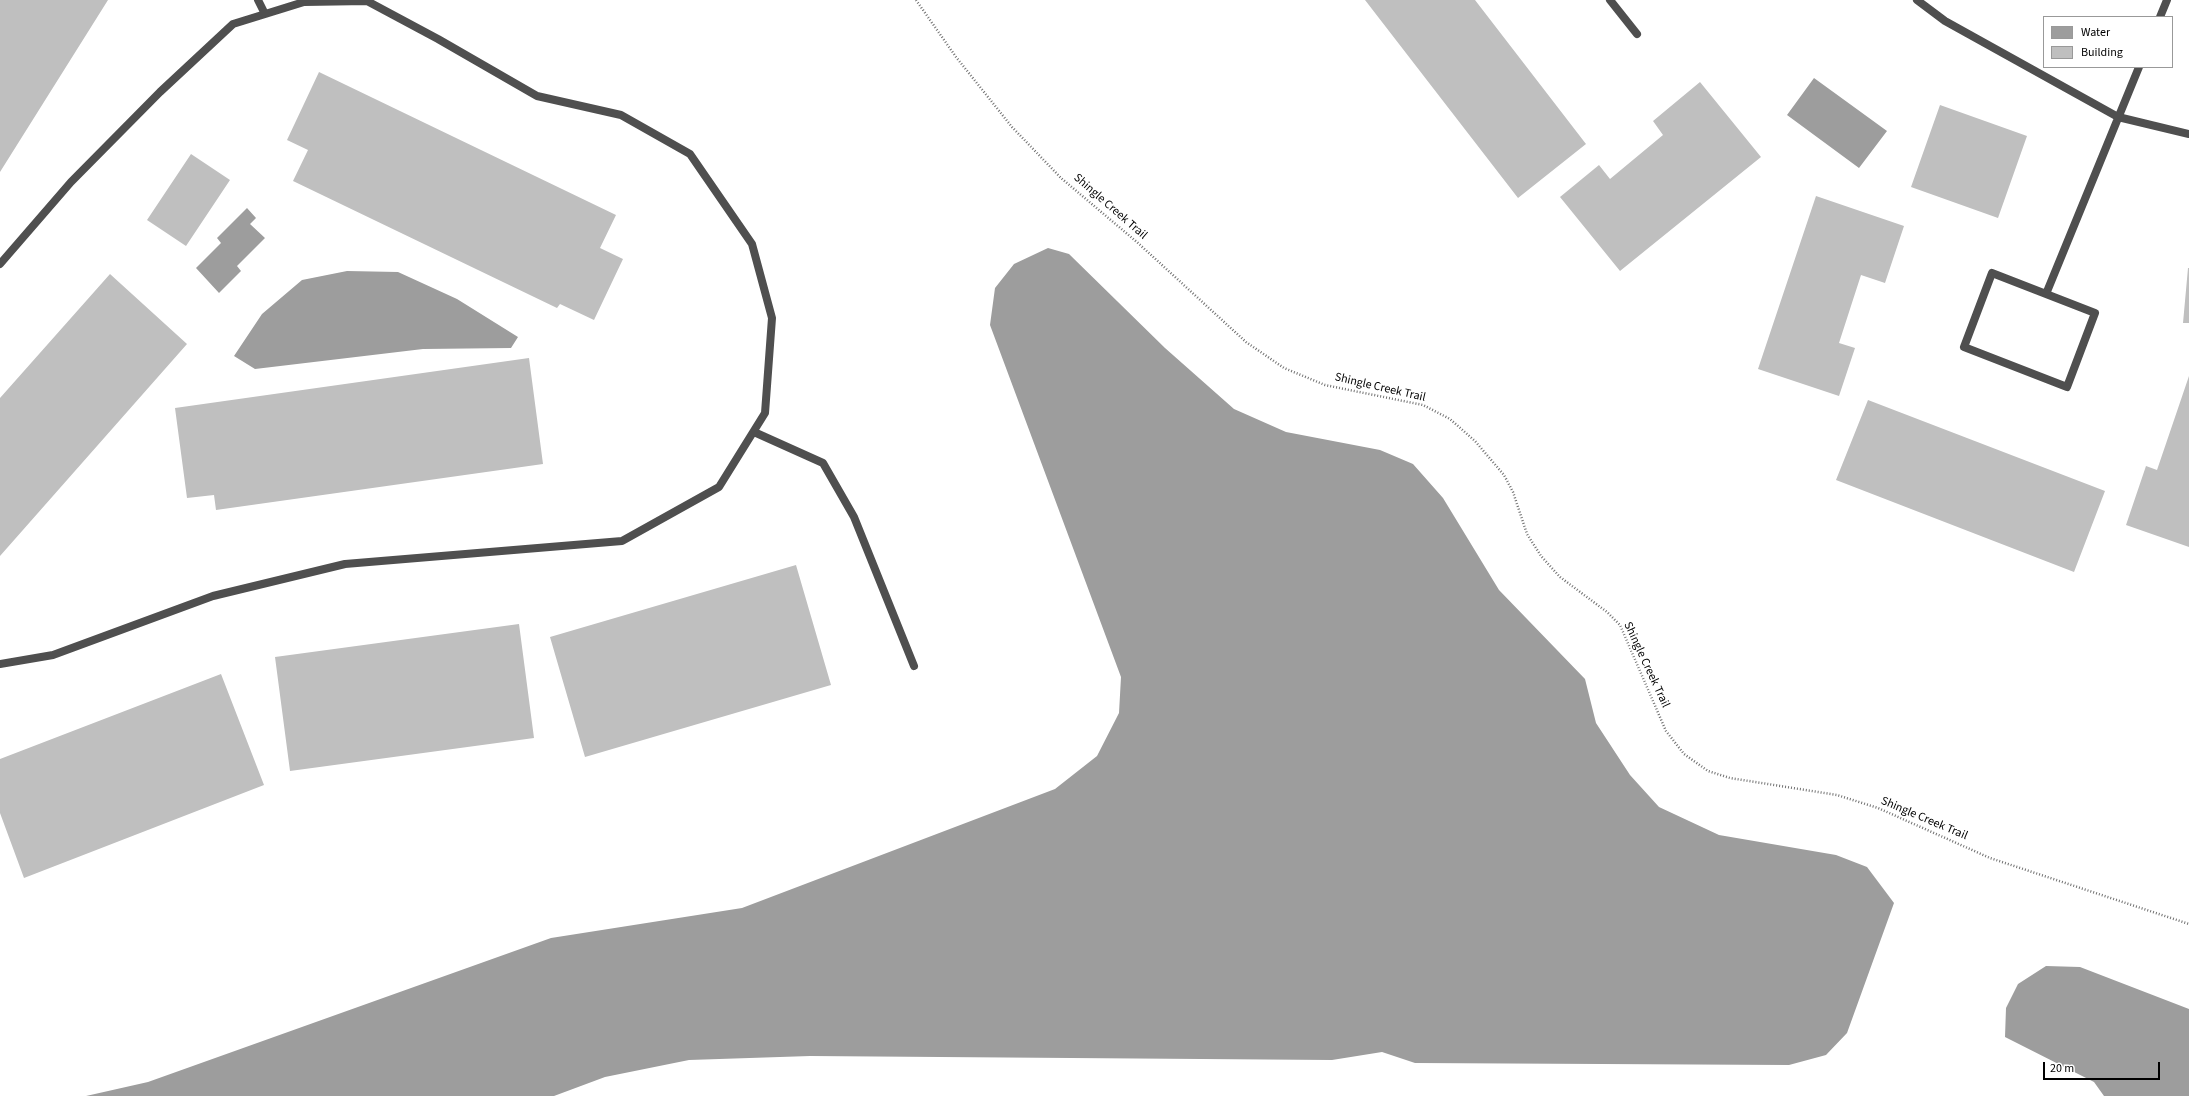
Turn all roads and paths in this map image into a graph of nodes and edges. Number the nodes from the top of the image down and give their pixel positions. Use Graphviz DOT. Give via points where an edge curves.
graph roads {
  1 [pos="258,0"];
  2 [pos="916,0"];
  3 [pos="1610,0"];
  4 [pos="1917,0"];
  5 [pos="2167,0"];
  6 [pos="265,14"];
  7 [pos="2160,16"];
  8 [pos="1637,34"];
  9 [pos="2139,68"];
  10 [pos="2118,117"];
  11 [pos="2189,134"];
  12 [pos="0,264"];
  13 [pos="2046,294"];
  14 [pos="754,432"];
  15 [pos="0,664"];
  16 [pos="914,666"];
  17 [pos="2189,924"];
  1 -- 6 [label="lane"];
  2 -- 17 [label="path, Shingle Creek Trail" via="956,57 1012,127 1061,178 1138,243 1246,342 1284,368 1325,385 1423,405 1450,419 1475,441 1504,476 1513,492 1527,534 1541,556 1560,577 1620,626 1666,731 1684,754 1708,771 1730,778 1837,796 1878,808 1990,858"];
  3 -- 8 [label="lane"];
  4 -- 10 [label="lane" via="1945,21"];
  5 -- 7 [label="lane"];
  6 -- 12 [label="lane" via="233,24 160,92 70,182"];
  6 -- 14 [label="lane" via="304,2 367,2 537,96 621,115 690,154 752,244 772,318 765,413"];
  9 -- 10 [label="lane"];
  10 -- 11 [label="lane"];
  10 -- 13 [label="lane"];
  13 -- 13 [label="lane" via="1992,273 1964,347 2067,387 2095,313"];
  14 -- 15 [label="lane" via="719,487 622,541 345,564 213,596 53,655"];
  14 -- 16 [label="lane" via="824,463 854,517"];
}
